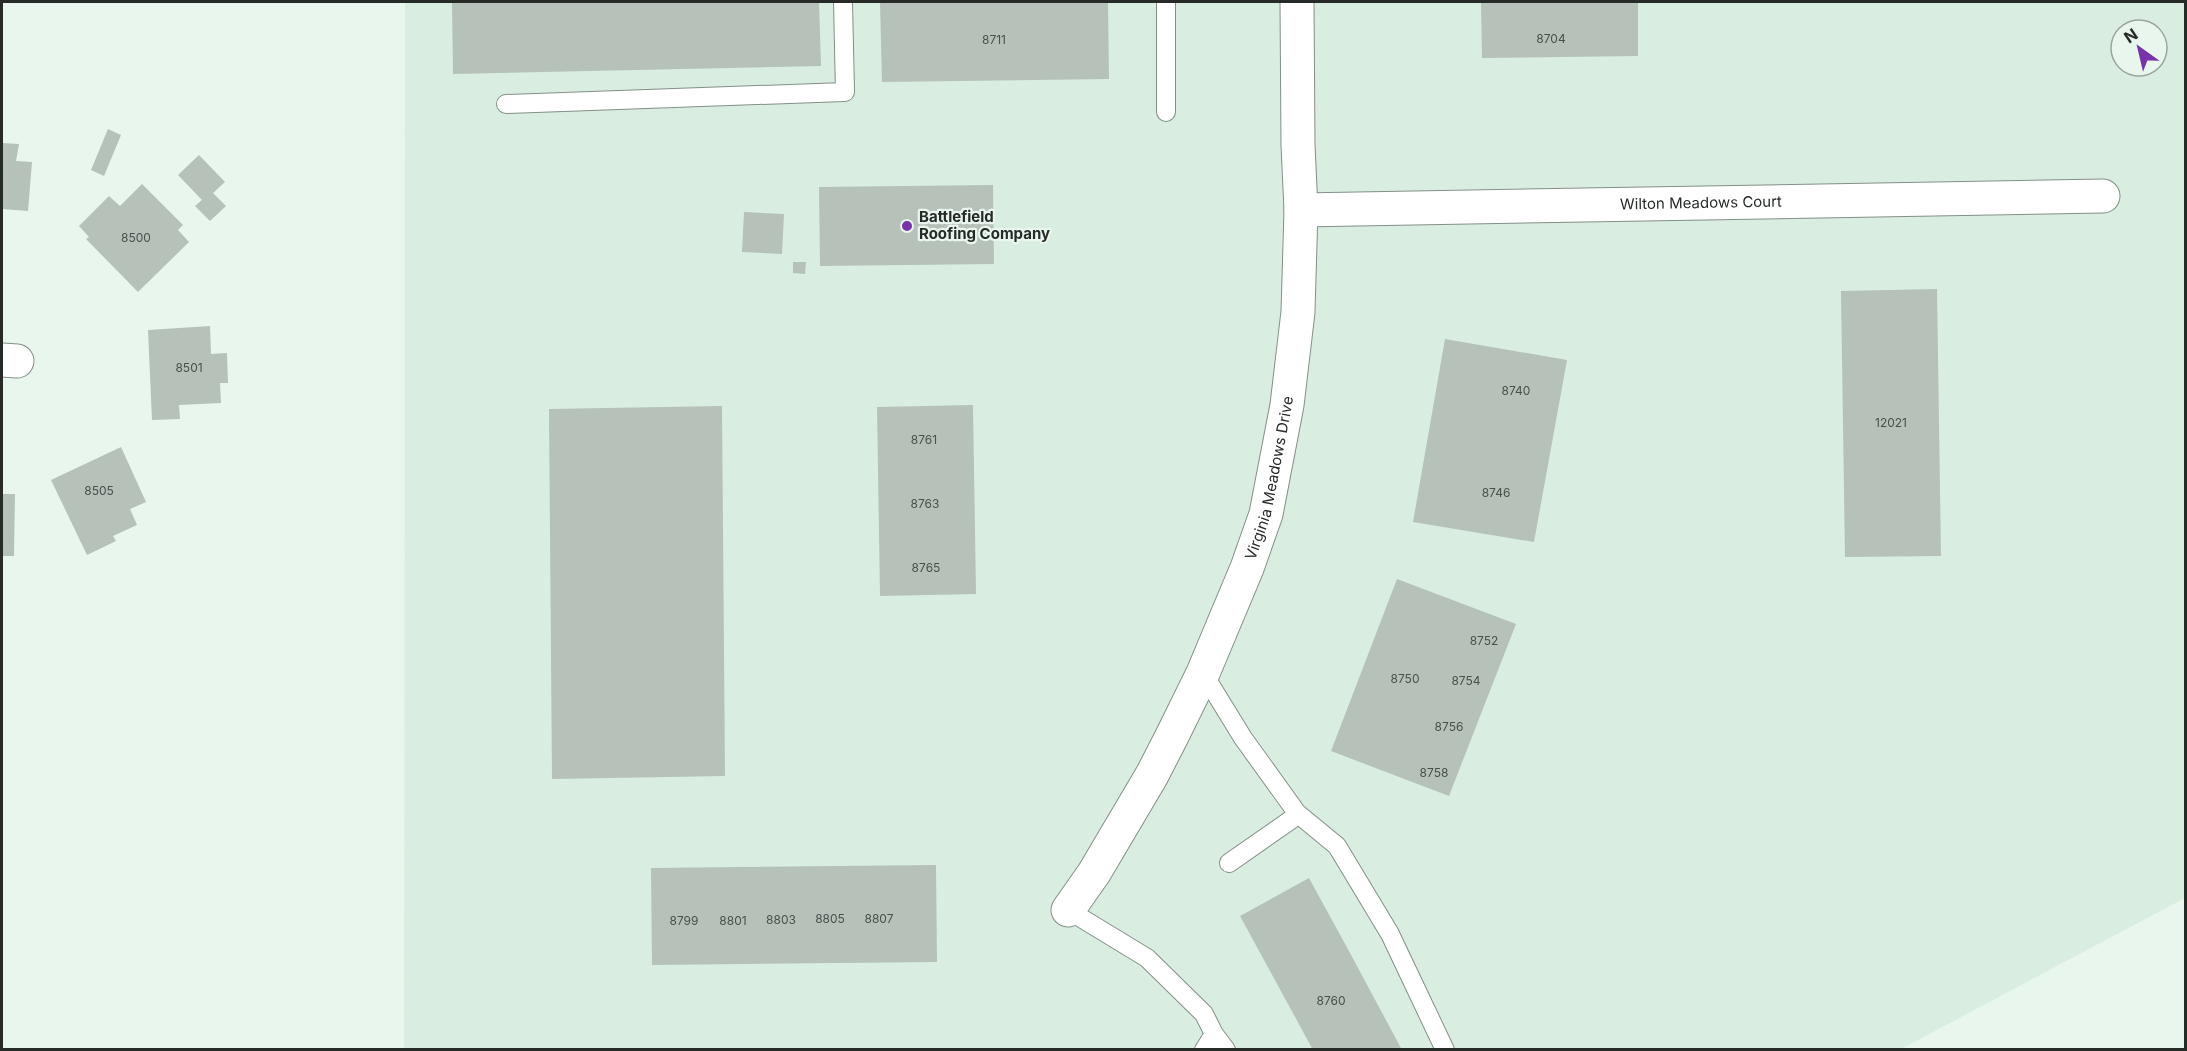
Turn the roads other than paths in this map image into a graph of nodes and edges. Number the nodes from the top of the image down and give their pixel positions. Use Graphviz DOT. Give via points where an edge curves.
graph roads {
  1 [pos="843,2"];
  2 [pos="1166,2"];
  3 [pos="1297,2"];
  4 [pos="506,104"];
  5 [pos="1166,112"];
  6 [pos="2103,196"];
  7 [pos="1301,210"];
  8 [pos="1203,673"];
  9 [pos="1297,813"];
  10 [pos="1229,863"];
  11 [pos="1068,910"];
  12 [pos="1214,1034"];
  13 [pos="1204,1050"];
  14 [pos="1226,1050"];
  15 [pos="1445,1050"];
  1 -- 4 [label="lane" via="845,92"];
  2 -- 5 [label="lane"];
  3 -- 7 [label="street, Virginia Meadows Drive"];
  6 -- 7 [label="street, Wilton Meadows Court"];
  7 -- 8 [label="street, Virginia Meadows Drive" via="1298,312 1287,405 1266,514"];
  8 -- 9 [label="lane" via="1243,738"];
  8 -- 11 [label="street, Virginia Meadows Drive" via="1152,775"];
  9 -- 10 [label="lane"];
  9 -- 15 [label="lane" via="1337,846 1390,934"];
  11 -- 12 [label="lane" via="1147,958 1204,1014"];
  12 -- 13 [label="lane"];
  12 -- 14 [label="lane"];
}
